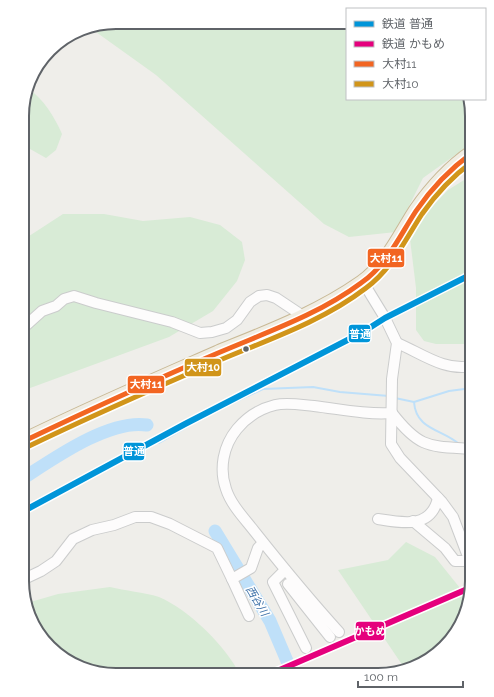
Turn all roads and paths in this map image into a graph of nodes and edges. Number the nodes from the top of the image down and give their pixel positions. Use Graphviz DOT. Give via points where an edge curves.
graph roads {
  1 [pos="465,157"];
  2 [pos="363,282"];
  3 [pos="303,316"];
  4 [pos="29,323"];
  5 [pos="397,343"];
  6 [pos="465,365"];
  7 [pos="392,413"];
  8 [pos="29,439"];
  9 [pos="465,448"];
  10 [pos="438,498"];
  11 [pos="378,519"];
  12 [pos="413,521"];
  13 [pos="263,543"];
  14 [pos="465,548"];
  15 [pos="465,563"];
  16 [pos="283,572"];
  17 [pos="29,577"];
  18 [pos="233,578"];
  19 [pos="249,616"];
  20 [pos="335,635"];
  21 [pos="306,648"];
  1 -- 2 [label="highway" via="433,188 389,256"];
  2 -- 3 [label="highway" via="322,308"];
  2 -- 5 [label="street"];
  3 -- 4 [label="street" via="276,298 259,296 226,328 200,333 172,322 74,296 64,298 56,306 42,311"];
  3 -- 8 [label="highway" via="95,406"];
  5 -- 6 [label="street" via="419,352 436,363"];
  5 -- 7 [label="street" via="392,379"];
  7 -- 9 [label="street" via="406,431 420,442"];
  7 -- 10 [label="street" via="391,444 400,458"];
  7 -- 13 [label="street" via="276,405 259,411 244,422 231,436 224,452 226,490"];
  10 -- 12 [label="street" via="432,515"];
  10 -- 14 [label="street" via="453,517"];
  11 -- 12 [label="street" via="394,522"];
  12 -- 15 [label="street" via="445,548 455,561"];
  13 -- 16 [label="street"];
  13 -- 18 [label="street" via="258,548 251,568"];
  16 -- 20 [label="street"];
  16 -- 21 [label="street" via="273,582"];
  17 -- 18 [label="street" via="56,562 73,540 92,530 135,517 151,517 217,548"];
  18 -- 19 [label="street"];
}
